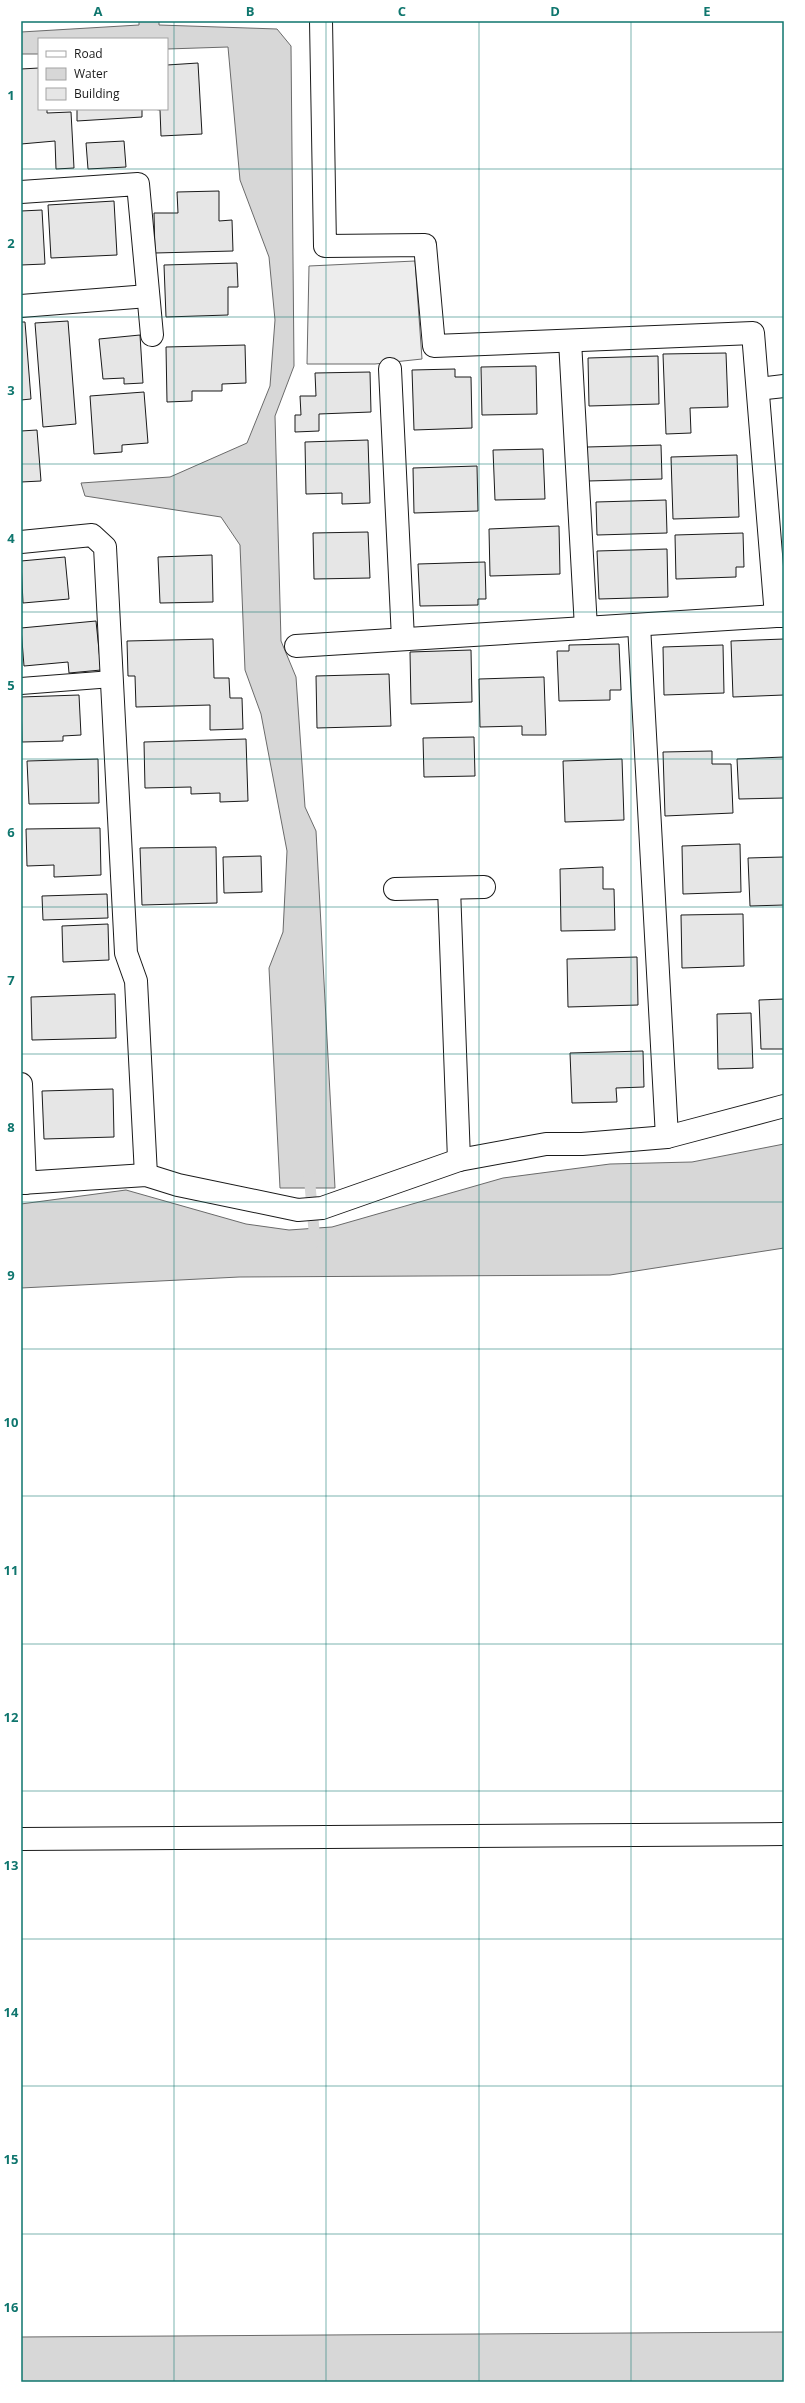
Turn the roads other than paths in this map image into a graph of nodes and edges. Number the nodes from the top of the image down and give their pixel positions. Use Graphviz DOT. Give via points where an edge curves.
graph roads {
  1 [pos="321,21"];
  2 [pos="21,192"];
  3 [pos="148,296"];
  4 [pos="21,306"];
  5 [pos="152,335"];
  6 [pos="570,341"];
  7 [pos="390,369"];
  8 [pos="784,386"];
  9 [pos="758,389"];
  10 [pos="21,542"];
  11 [pos="780,616"];
  12 [pos="639,625"];
  13 [pos="586,628"];
  14 [pos="403,639"];
  15 [pos="296,646"];
  16 [pos="112,679"];
  17 [pos="21,686"];
  18 [pos="484,887"];
  19 [pos="449,888"];
  20 [pos="395,889"];
  21 [pos="21,1084"];
  22 [pos="784,1106"];
  23 [pos="667,1137"];
  24 [pos="459,1160"];
  25 [pos="146,1174"];
  26 [pos="23,1183"];
  27 [pos="784,1834"];
  28 [pos="21,1839"];
  1 -- 6 [label="street" via="326,246 425,245 434,346"];
  2 -- 3 [label="street" via="138,184"];
  3 -- 4 [label="street"];
  3 -- 5 [label="street"];
  6 -- 9 [label="street" via="753,333"];
  6 -- 13 [label="street"];
  7 -- 14 [label="street"];
  8 -- 9 [label="street"];
  9 -- 11 [label="street"];
  10 -- 16 [label="street" via="92,535 105,547"];
  11 -- 12 [label="street"];
  12 -- 13 [label="street"];
  12 -- 23 [label="street"];
  13 -- 14 [label="street"];
  14 -- 15 [label="street"];
  16 -- 17 [label="lane"];
  16 -- 25 [label="street" via="126,953 136,981"];
  18 -- 19 [label="street"];
  19 -- 20 [label="street"];
  19 -- 24 [label="street"];
  21 -- 26 [label="street"];
  22 -- 23 [label="street"];
  23 -- 24 [label="street" via="582,1144 546,1144"];
  24 -- 25 [label="street" via="322,1208 298,1210 178,1185"];
  25 -- 26 [label="street"];
  27 -- 28 [label="street"];
}
